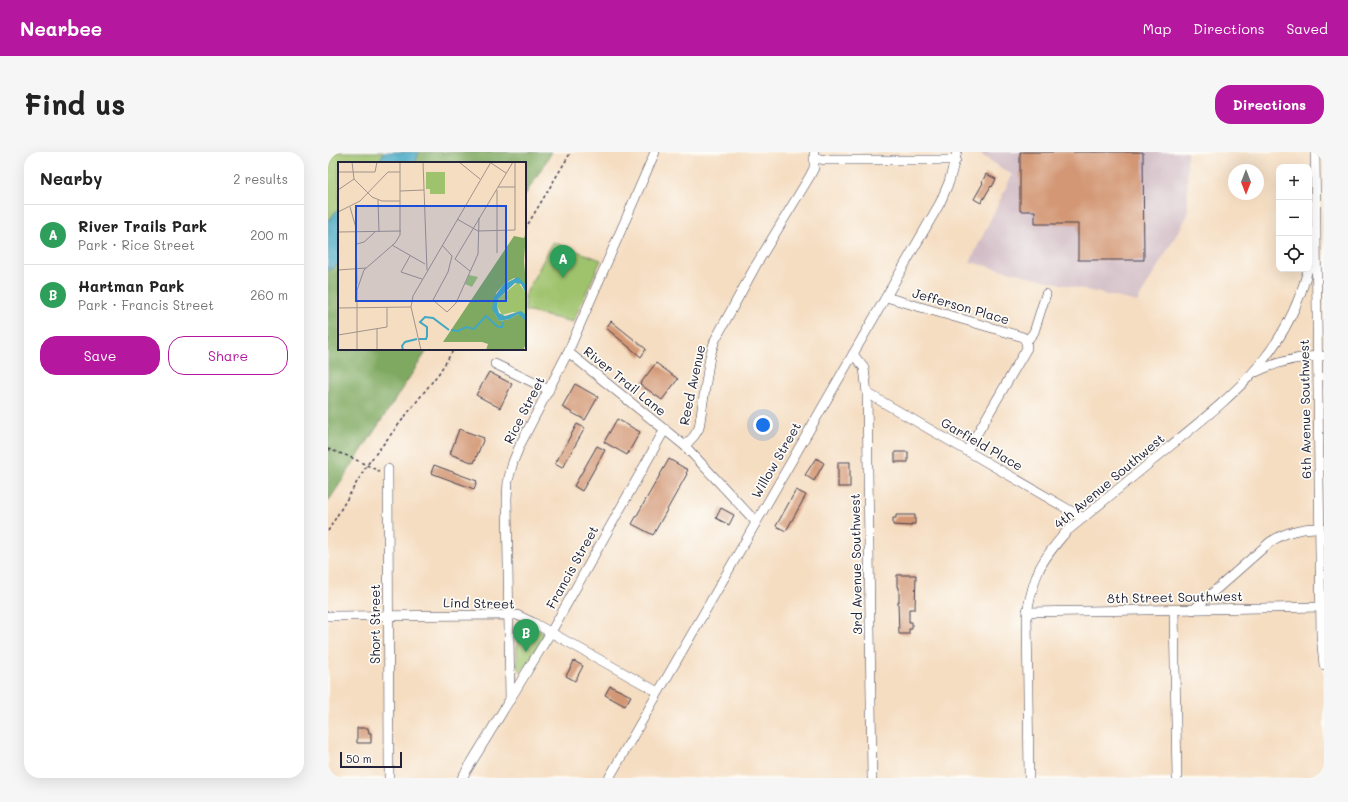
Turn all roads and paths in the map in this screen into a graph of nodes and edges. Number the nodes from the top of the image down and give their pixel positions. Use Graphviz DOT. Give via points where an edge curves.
graph roads {
  1 [pos="571,152"];
  2 [pos="655,152"];
  3 [pos="1314,152"];
  4 [pos="814,155"];
  5 [pos="957,156"];
  6 [pos="1316,225"];
  7 [pos="526,227"];
  8 [pos="1312,252"];
  9 [pos="1307,272"];
  10 [pos="1046,294"];
  11 [pos="886,297"];
  12 [pos="1026,342"];
  13 [pos="453,350"];
  14 [pos="568,352"];
  15 [pos="853,354"];
  16 [pos="1321,356"];
  17 [pos="495,364"];
  18 [pos="1252,374"];
  19 [pos="549,390"];
  20 [pos="867,393"];
  21 [pos="665,430"];
  22 [pos="685,446"];
  23 [pos="328,449"];
  24 [pos="967,451"];
  25 [pos="367,465"];
  26 [pos="388,472"];
  27 [pos="1083,518"];
  28 [pos="756,522"];
  29 [pos="1319,528"];
  30 [pos="328,531"];
  31 [pos="1322,607"];
  32 [pos="1174,610"];
  33 [pos="1193,610"];
  34 [pos="1027,612"];
  35 [pos="508,615"];
  36 [pos="328,616"];
  37 [pos="388,616"];
  38 [pos="551,632"];
  39 [pos="1324,665"];
  40 [pos="658,692"];
  41 [pos="510,700"];
  42 [pos="389,778"];
  43 [pos="462,778"];
  44 [pos="609,778"];
  45 [pos="872,778"];
  46 [pos="1029,778"];
  47 [pos="1177,778"];
  1 -- 7 [label="path"];
  2 -- 14 [label="street, Rice Street"];
  3 -- 6 [label="street, 6th Avenue Southwest"];
  4 -- 5 [label="street" via="826,160"];
  4 -- 22 [label="street, Reed Avenue" via="814,168 810,176 756,265 715,340 710,356 699,428"];
  5 -- 11 [label="street, Willow Street" via="940,203"];
  6 -- 8 [label="street"];
  6 -- 16 [label="street, 6th Avenue Southwest"];
  9 -- 18 [label="street, 4th Avenue Southwest" via="1296,305 1284,329"];
  10 -- 12 [label="street" via="1034,332"];
  11 -- 12 [label="street, Jefferson Place" via="1023,337"];
  11 -- 15 [label="street, Willow Street"];
  12 -- 24 [label="street" via="1027,348"];
  13 -- 25 [label="path" via="439,373"];
  14 -- 19 [label="street, Rice Street"];
  14 -- 21 [label="street, River Trail Lane"];
  15 -- 20 [label="street, 3rd Avenue Southwest" via="864,368"];
  15 -- 28 [label="street, Willow Street"];
  16 -- 18 [label="street" via="1285,361"];
  16 -- 29 [label="street, 6th Avenue Southwest"];
  17 -- 19 [label="street"];
  18 -- 27 [label="street, 4th Avenue Southwest" via="1224,402"];
  19 -- 35 [label="street, Rice Street" via="520,445 508,481"];
  20 -- 24 [label="street, Garfield Place"];
  20 -- 45 [label="street, 3rd Avenue Southwest"];
  21 -- 22 [label="street, River Trail Lane"];
  21 -- 38 [label="street, Francis Street"];
  22 -- 28 [label="street"];
  23 -- 25 [label="path"];
  24 -- 27 [label="street, Garfield Place"];
  25 -- 26 [label="path"];
  25 -- 30 [label="path"];
  26 -- 37 [label="street, Short Street"];
  27 -- 34 [label="street, 4th Avenue Southwest" via="1051,549 1039,568"];
  28 -- 40 [label="street, Willow Street"];
  29 -- 31 [label="street, 6th Avenue Southwest"];
  29 -- 33 [label="street" via="1294,530 1270,542"];
  31 -- 33 [label="street, 8th Street Southwest"];
  31 -- 39 [label="street, 6th Avenue Southwest"];
  32 -- 33 [label="street, 8th Street Southwest"];
  32 -- 34 [label="street, 8th Street Southwest"];
  32 -- 47 [label="street"];
  34 -- 46 [label="street, 4th Avenue Southwest"];
  35 -- 37 [label="street, Lind Street"];
  35 -- 38 [label="street, Lind Street" via="525,618"];
  35 -- 41 [label="street, Rice Street"];
  36 -- 37 [label="street, Lind Street"];
  37 -- 42 [label="street, Short Street"];
  38 -- 40 [label="street, Lind Street"];
  38 -- 41 [label="street, Francis Street"];
  40 -- 44 [label="street, Willow Street"];
  41 -- 43 [label="street, Francis Street"];
}
